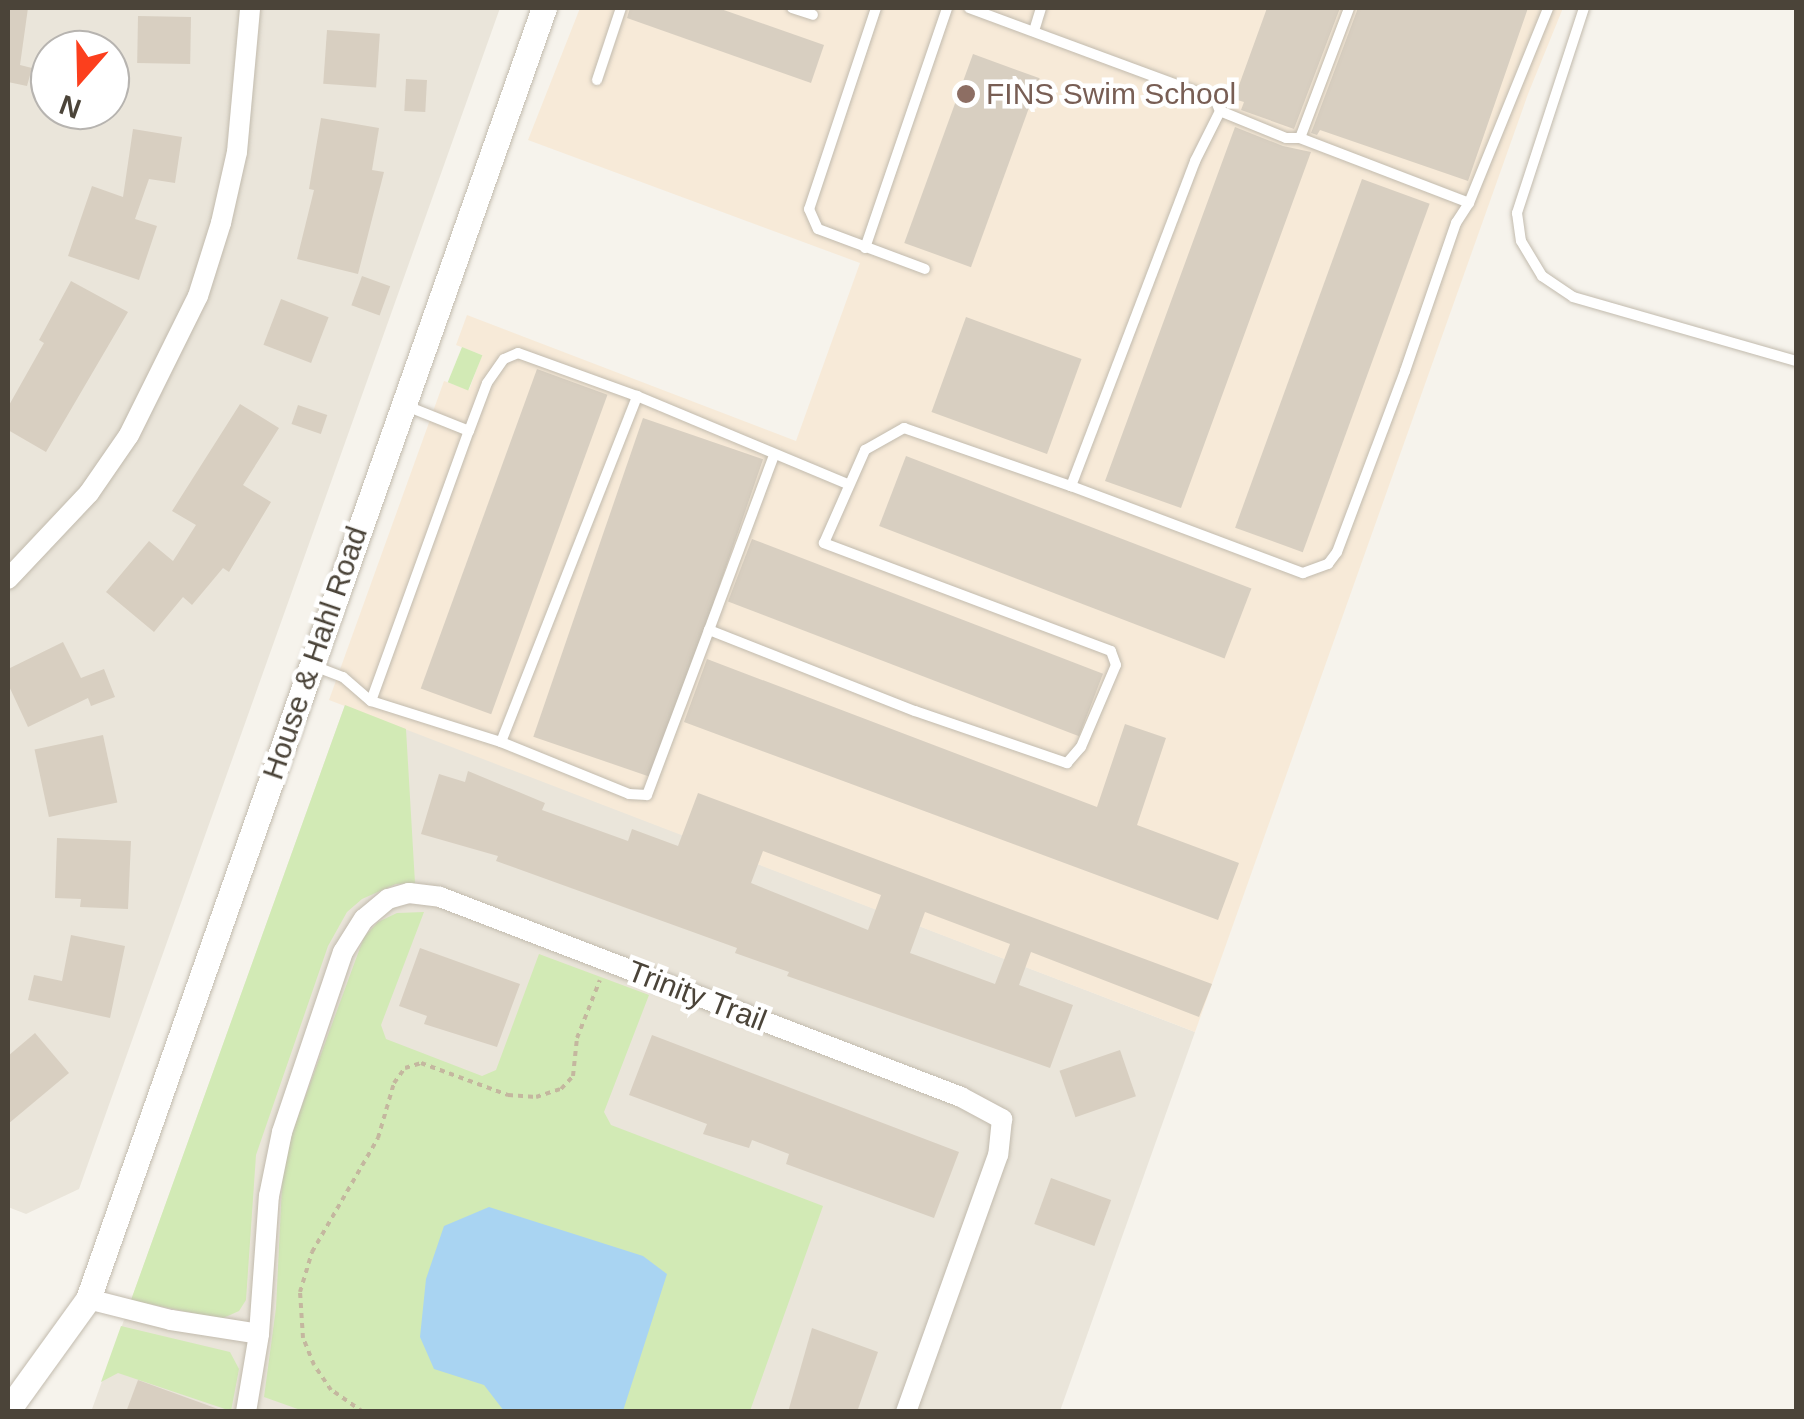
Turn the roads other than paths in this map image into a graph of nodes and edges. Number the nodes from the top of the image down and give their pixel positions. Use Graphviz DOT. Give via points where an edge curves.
graph roads {
  1 [pos="250,8"];
  2 [pos="544,8"];
  3 [pos="622,8"];
  4 [pos="792,8"];
  5 [pos="876,8"];
  6 [pos="947,8"];
  7 [pos="970,8"];
  8 [pos="1041,8"];
  9 [pos="1350,8"];
  10 [pos="1548,8"];
  11 [pos="1584,8"];
  12 [pos="813,15"];
  13 [pos="1034,31"];
  14 [pos="597,80"];
  15 [pos="1220,111"];
  16 [pos="1300,138"];
  17 [pos="1470,203"];
  18 [pos="865,248"];
  19 [pos="925,269"];
  20 [pos="1796,361"];
  21 [pos="637,396"];
  22 [pos="403,405"];
  23 [pos="469,431"];
  24 [pos="774,455"];
  25 [pos="847,484"];
  26 [pos="1071,486"];
  27 [pos="8,580"];
  28 [pos="710,630"];
  29 [pos="312,664"];
  30 [pos="371,702"];
  31 [pos="501,742"];
  32 [pos="88,1299"];
  33 [pos="259,1334"];
  34 [pos="8,1410"];
  35 [pos="246,1412"];
  36 [pos="906,1412"];
  1 -- 27 [label="street" via="236,152 198,296 129,436 89,493"];
  2 -- 22 [label="street, House & Hahl Road"];
  3 -- 14 [label="lane"];
  4 -- 12 [label="lane"];
  5 -- 18 [label="lane" via="809,208 818,229"];
  6 -- 18 [label="lane"];
  7 -- 13 [label="lane"];
  8 -- 13 [label="lane"];
  9 -- 16 [label="lane"];
  10 -- 17 [label="lane"];
  11 -- 20 [label="lane" via="1517,213 1521,241 1542,276 1573,297"];
  13 -- 15 [label="lane" via="1215,99"];
  15 -- 16 [label="lane"];
  15 -- 26 [label="lane"];
  16 -- 17 [label="lane"];
  17 -- 26 [label="lane" via="1456,223 1328,564 1303,572"];
  18 -- 19 [label="lane"];
  21 -- 23 [label="lane" via="518,353 504,359 487,383"];
  21 -- 24 [label="lane"];
  21 -- 31 [label="lane"];
  22 -- 23 [label="lane"];
  22 -- 29 [label="street, House & Hahl Road"];
  23 -- 30 [label="lane"];
  24 -- 25 [label="lane"];
  24 -- 28 [label="lane"];
  25 -- 26 [label="lane" via="865,450 904,428"];
  25 -- 28 [label="lane" via="824,543 1111,652 1116,666 1081,747 1067,763"];
  28 -- 31 [label="lane" via="648,795 629,794"];
  29 -- 30 [label="lane" via="343,678"];
  29 -- 32 [label="street, House & Hahl Road"];
  30 -- 31 [label="lane"];
  32 -- 33 [label="street"];
  32 -- 34 [label="street, House & Hahl Road"];
  33 -- 35 [label="street"];
  33 -- 36 [label="street, Trinity Trail" via="269,1196 282,1132 343,952 364,919 388,899 410,893 440,898 606,961 1002,1118 998,1155"];
}
